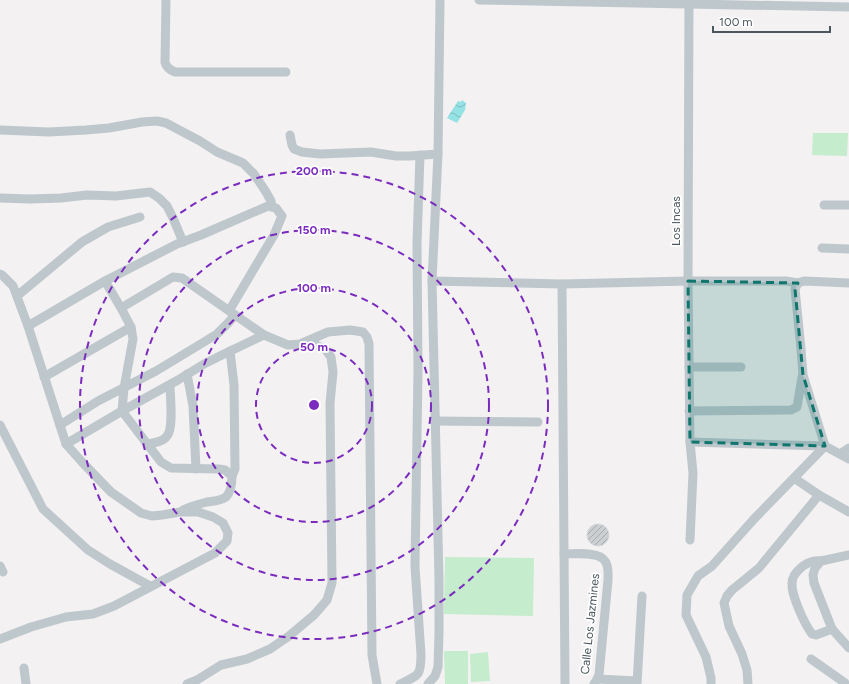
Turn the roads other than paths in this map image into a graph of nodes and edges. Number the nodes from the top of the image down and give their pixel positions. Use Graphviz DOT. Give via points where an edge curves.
graph roads {
  1 [pos="166,0"];
  2 [pos="440,0"];
  3 [pos="479,0"];
  4 [pos="689,2"];
  5 [pos="849,7"];
  6 [pos="286,72"];
  7 [pos="0,130"];
  8 [pos="290,135"];
  9 [pos="438,154"];
  10 [pos="420,155"];
  11 [pos="0,198"];
  12 [pos="824,205"];
  13 [pos="849,205"];
  14 [pos="272,207"];
  15 [pos="140,217"];
  16 [pos="183,242"];
  17 [pos="822,248"];
  18 [pos="849,249"];
  19 [pos="0,274"];
  20 [pos="688,280"];
  21 [pos="105,281"];
  22 [pos="432,281"];
  23 [pos="849,282"];
  24 [pos="798,283"];
  25 [pos="562,284"];
  26 [pos="17,296"];
  27 [pos="121,308"];
  28 [pos="232,313"];
  29 [pos="28,326"];
  30 [pos="131,327"];
  31 [pos="264,335"];
  32 [pos="308,342"];
  33 [pos="230,350"];
  34 [pos="689,367"];
  35 [pos="740,367"];
  36 [pos="188,374"];
  37 [pos="803,375"];
  38 [pos="44,377"];
  39 [pos="170,385"];
  40 [pos="124,388"];
  41 [pos="122,411"];
  42 [pos="690,411"];
  43 [pos="435,421"];
  44 [pos="538,422"];
  45 [pos="0,424"];
  46 [pos="60,425"];
  47 [pos="690,442"];
  48 [pos="66,444"];
  49 [pos="147,444"];
  50 [pos="825,446"];
  51 [pos="849,448"];
  52 [pos="840,454"];
  53 [pos="849,459"];
  54 [pos="196,469"];
  55 [pos="232,476"];
  56 [pos="794,478"];
  57 [pos="819,495"];
  58 [pos="180,512"];
  59 [pos="849,512"];
  60 [pos="690,540"];
  61 [pos="564,554"];
  62 [pos="849,556"];
  63 [pos="820,562"];
  64 [pos="150,586"];
  65 [pos="642,596"];
  66 [pos="832,629"];
  67 [pos="0,639"];
  68 [pos="849,648"];
  69 [pos="810,660"];
  70 [pos="24,668"];
  71 [pos="596,681"];
  72 [pos="637,682"];
  73 [pos="846,682"];
  74 [pos="26,684"];
  75 [pos="187,684"];
  76 [pos="377,684"];
  77 [pos="400,684"];
  78 [pos="428,684"];
  79 [pos="565,684"];
  80 [pos="711,684"];
  81 [pos="748,684"];
  1 -- 6 [label="street" via="165,62 170,70"];
  2 -- 9 [label="street"];
  3 -- 4 [label="street"];
  4 -- 5 [label="street"];
  4 -- 20 [label="street, Los Incas"];
  7 -- 14 [label="street" via="86,130 158,121 243,163 266,192"];
  8 -- 10 [label="street" via="294,149 302,152"];
  9 -- 10 [label="street"];
  9 -- 22 [label="street"];
  10 -- 77 [label="street" via="415,567 421,667 414,677"];
  11 -- 16 [label="street" via="116,196 150,192 167,206"];
  12 -- 13 [label="street"];
  14 -- 16 [label="street" via="268,206"];
  14 -- 28 [label="street" via="282,216"];
  15 -- 26 [label="street" via="108,228 82,242"];
  16 -- 21 [label="street"];
  17 -- 18 [label="street"];
  19 -- 26 [label="street" via="13,286"];
  20 -- 24 [label="street"];
  20 -- 25 [label="street"];
  20 -- 34 [label="street, Los Incas"];
  21 -- 27 [label="street"];
  21 -- 29 [label="street"];
  22 -- 25 [label="street"];
  22 -- 43 [label="street"];
  23 -- 24 [label="street"];
  24 -- 37 [label="street" via="795,290"];
  25 -- 61 [label="street"];
  26 -- 29 [label="street"];
  27 -- 28 [label="street" via="173,277 182,278"];
  27 -- 30 [label="street"];
  28 -- 31 [label="street"];
  28 -- 40 [label="street" via="228,323 217,334"];
  29 -- 38 [label="street"];
  30 -- 38 [label="street"];
  30 -- 40 [label="street" via="133,339"];
  31 -- 32 [label="street" via="288,345"];
  31 -- 33 [label="street"];
  32 -- 75 [label="street" via="325,349 331,357 333,372 330,403 332,583 327,600 314,615 270,649 247,659 221,665"];
  32 -- 76 [label="street" via="328,332 350,330 363,332 368,337 372,655"];
  33 -- 36 [label="street"];
  33 -- 55 [label="street" via="234,385 235,469"];
  34 -- 35 [label="street"];
  34 -- 42 [label="street, Los Incas"];
  36 -- 39 [label="street"];
  36 -- 54 [label="street" via="193,406"];
  37 -- 42 [label="street" via="797,407 791,410"];
  37 -- 50 [label="street"];
  38 -- 46 [label="street"];
  39 -- 41 [label="street"];
  39 -- 49 [label="street" via="170,431 167,437"];
  40 -- 41 [label="street"];
  40 -- 46 [label="street"];
  41 -- 48 [label="street"];
  41 -- 49 [label="street"];
  42 -- 47 [label="street, Los Incas"];
  43 -- 44 [label="street"];
  43 -- 78 [label="street" via="439,633 438,667"];
  45 -- 64 [label="street" via="43,509 88,550"];
  46 -- 48 [label="street"];
  47 -- 50 [label="street"];
  47 -- 60 [label="street, Los Incas" via="693,473"];
  48 -- 58 [label="street" via="110,492 141,513 152,516"];
  49 -- 54 [label="street" via="161,462 172,468"];
  50 -- 52 [label="street"];
  50 -- 56 [label="street"];
  51 -- 52 [label="street"];
  52 -- 53 [label="street"];
  54 -- 55 [label="street" via="225,470"];
  55 -- 58 [label="street" via="227,496"];
  56 -- 57 [label="street"];
  56 -- 80 [label="street" via="712,566 698,576 687,596 686,614 706,657 712,678"];
  57 -- 59 [label="street"];
  57 -- 81 [label="street" via="759,568 732,590 724,603 729,626 747,670"];
  58 -- 64 [label="street" via="198,512 223,523 228,533 226,540 215,552"];
  61 -- 71 [label="street, Calle Los Jazmines" via="594,554 606,561 608,580 599,675"];
  61 -- 79 [label="street"];
  62 -- 63 [label="street"];
  63 -- 66 [label="street" via="815,568 814,583"];
  63 -- 66 [label="street" via="816,560 800,568 793,576 792,589 812,634"];
  64 -- 67 [label="street" via="114,606 93,614 66,617"];
  65 -- 72 [label="street"];
  66 -- 68 [label="street"];
  69 -- 73 [label="street"];
  70 -- 74 [label="street"];
  71 -- 72 [label="street"];
}
